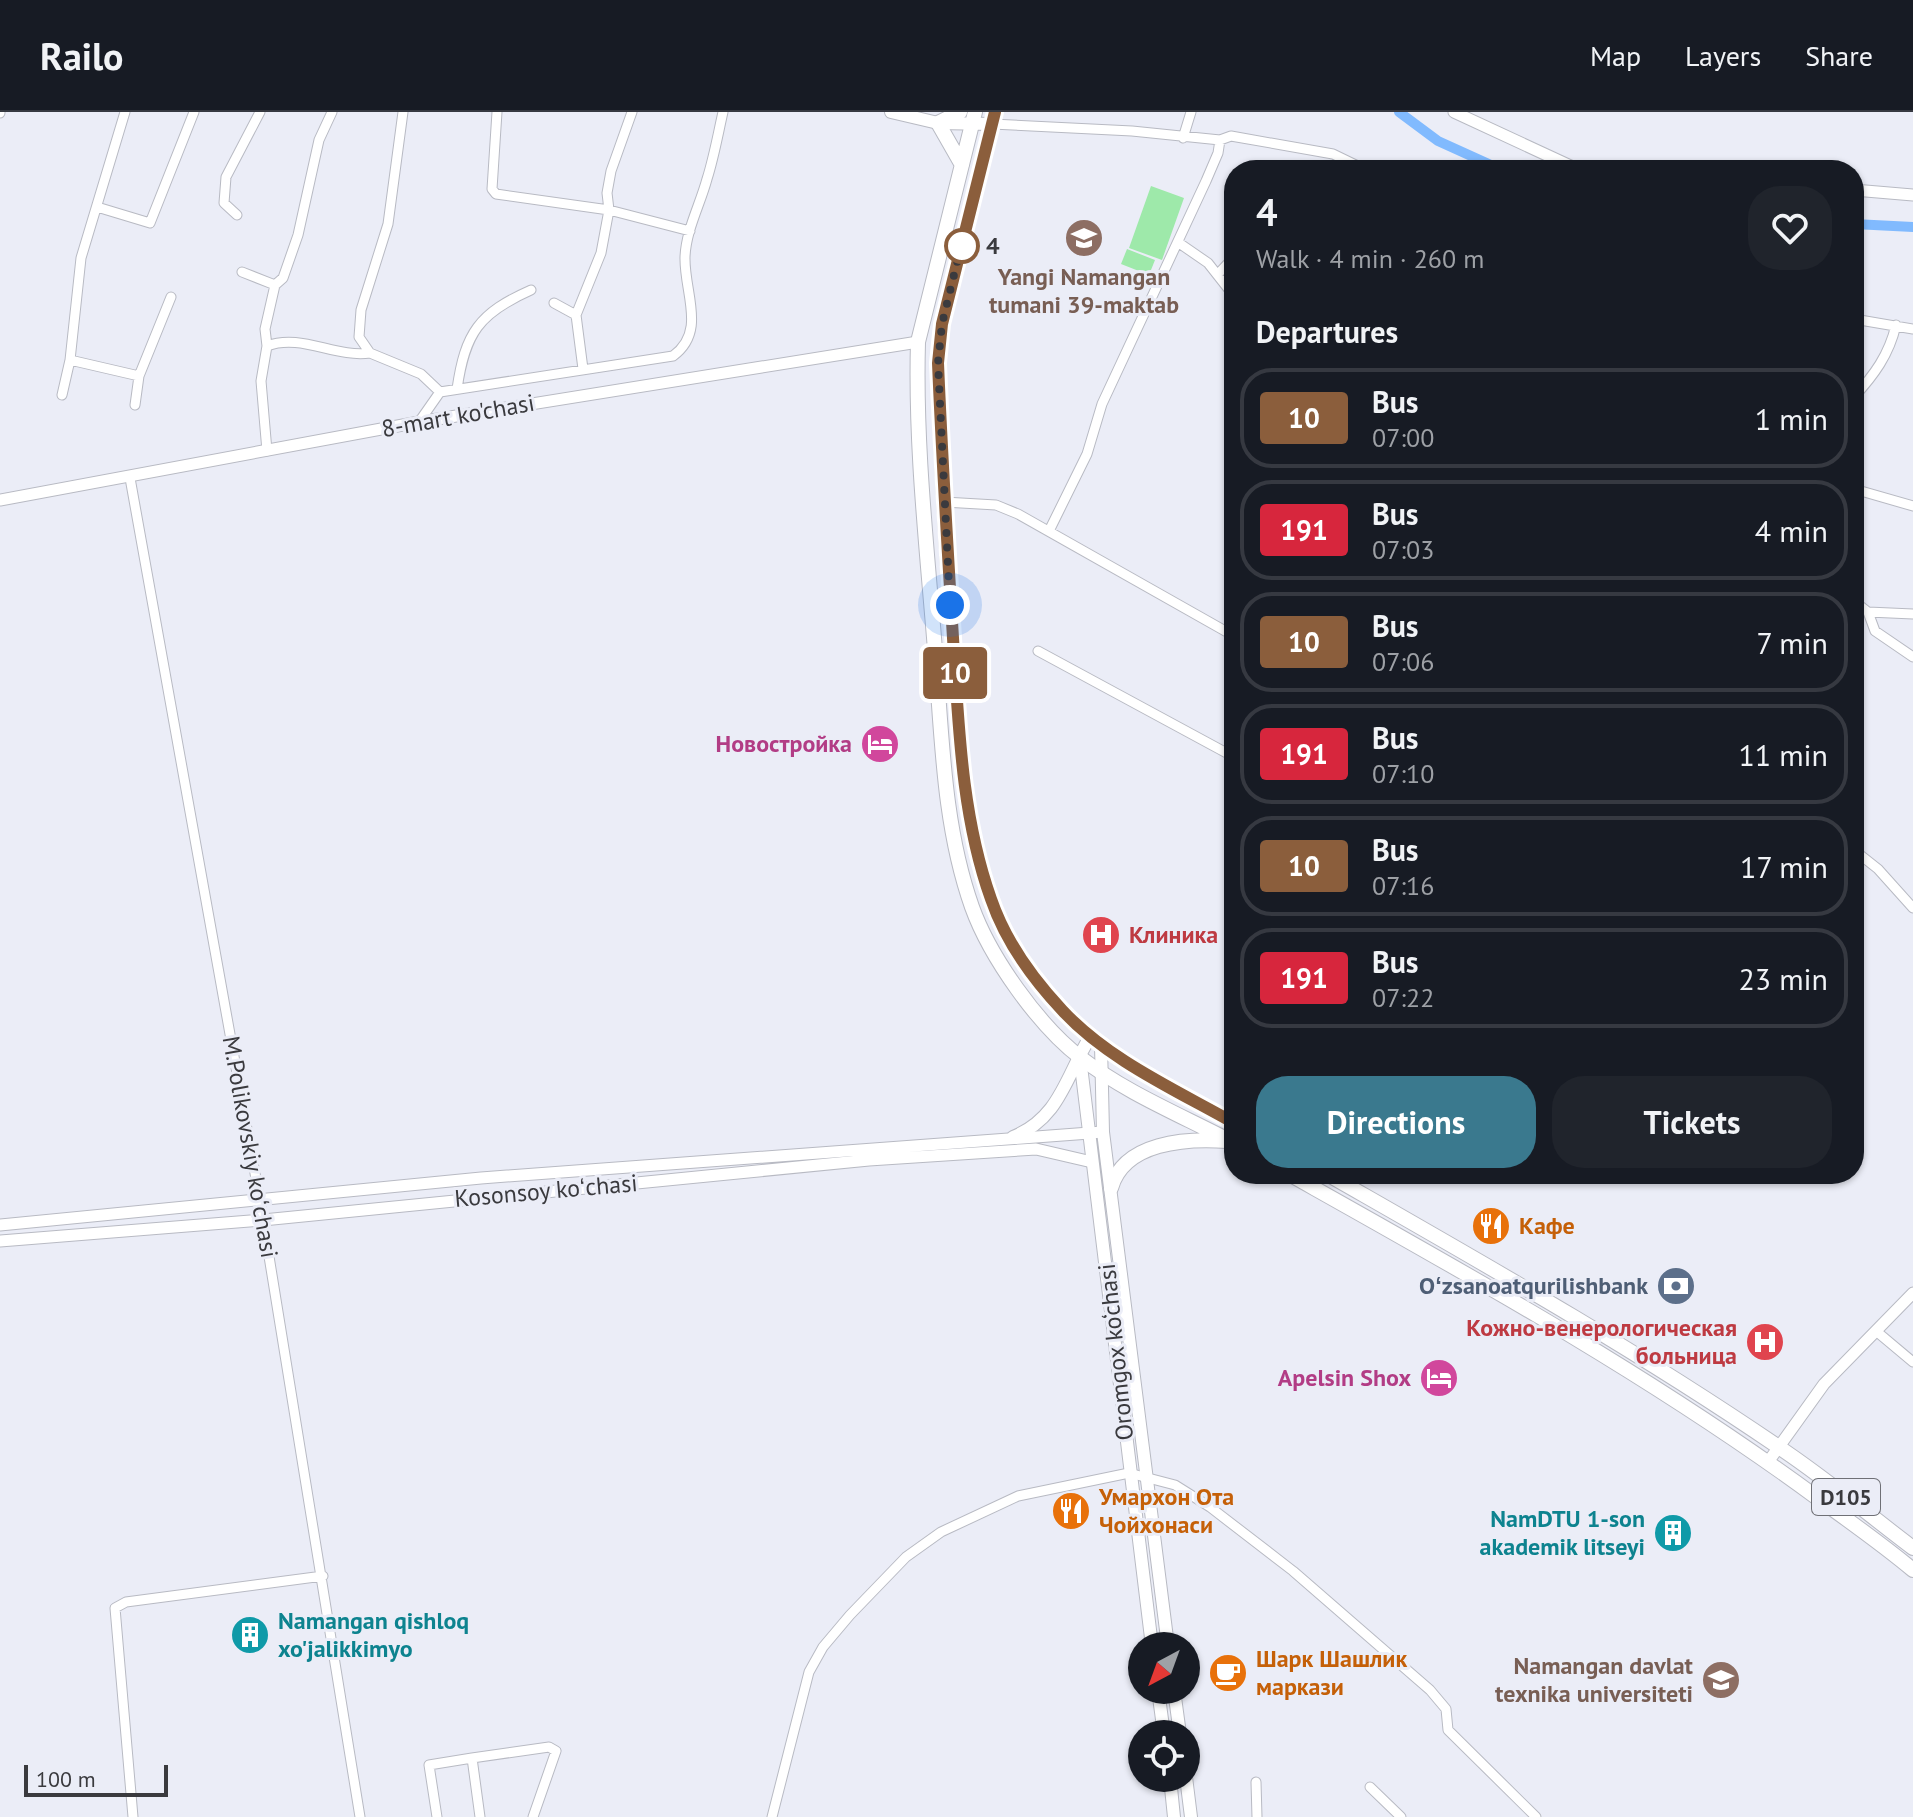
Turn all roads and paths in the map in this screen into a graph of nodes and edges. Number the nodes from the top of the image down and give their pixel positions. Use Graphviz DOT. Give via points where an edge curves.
graph roads {
  1 [pos="125,112"];
  2 [pos="194,112"];
  3 [pos="260,112"];
  4 [pos="332,112"];
  5 [pos="403,112"];
  6 [pos="497,112"];
  7 [pos="632,112"];
  8 [pos="723,112"];
  9 [pos="891,112"];
  10 [pos="960,112"];
  11 [pos="1191,112"];
  12 [pos="1454,112"];
  13 [pos="974,118"];
  14 [pos="994,118"];
  15 [pos="938,123"];
  16 [pos="1183,138"];
  17 [pos="1220,140"];
  18 [pos="1345,160"];
  19 [pos="1557,160"];
  20 [pos="962,165"];
  21 [pos="1864,191"];
  22 [pos="1913,195"];
  23 [pos="97,207"];
  24 [pos="609,210"];
  25 [pos="237,215"];
  26 [pos="690,231"];
  27 [pos="1179,243"];
  28 [pos="1224,268"];
  29 [pos="242,272"];
  30 [pos="1218,274"];
  31 [pos="1224,282"];
  32 [pos="275,285"];
  33 [pos="531,290"];
  34 [pos="171,297"];
  35 [pos="554,303"];
  36 [pos="576,315"];
  37 [pos="1864,320"];
  38 [pos="1896,325"];
  39 [pos="1913,329"];
  40 [pos="918,342"];
  41 [pos="267,346"];
  42 [pos="370,353"];
  43 [pos="70,360"];
  44 [pos="583,369"];
  45 [pos="139,376"];
  46 [pos="1864,386"];
  47 [pos="457,389"];
  48 [pos="440,392"];
  49 [pos="62,395"];
  50 [pos="135,405"];
  51 [pos="419,422"];
  52 [pos="267,451"];
  53 [pos="130,478"];
  54 [pos="1864,492"];
  55 [pos="0,500"];
  56 [pos="944,502"];
  57 [pos="1913,506"];
  58 [pos="1050,529"];
  59 [pos="1864,609"];
  60 [pos="1868,612"];
  61 [pos="1913,614"];
  62 [pos="1224,630"];
  63 [pos="1038,651"];
  64 [pos="1913,657"];
  65 [pos="1224,752"];
  66 [pos="1864,858"];
  67 [pos="1913,908"];
  68 [pos="1095,1041"];
  69 [pos="1080,1058"];
  70 [pos="1099,1069"];
  71 [pos="1224,1117"];
  72 [pos="1087,1132"];
  73 [pos="1103,1132"];
  74 [pos="1013,1137"];
  75 [pos="1224,1138"];
  76 [pos="1224,1142"];
  77 [pos="1092,1162"];
  78 [pos="1307,1184"];
  79 [pos="1344,1184"];
  80 [pos="1111,1188"];
  81 [pos="260,1201"];
  82 [pos="263,1220"];
  83 [pos="0,1225"];
  84 [pos="0,1241"];
  85 [pos="1913,1293"];
  86 [pos="1876,1331"];
  87 [pos="1913,1362"];
  88 [pos="1778,1447"];
  89 [pos="1768,1462"];
  90 [pos="1129,1473"];
  91 [pos="1147,1477"];
  92 [pos="1913,1548"];
  93 [pos="1913,1570"];
  94 [pos="323,1576"];
  95 [pos="1150,1632"];
  96 [pos="1166,1632"];
  97 [pos="472,1758"];
  98 [pos="1256,1782"];
  99 [pos="1370,1787"];
  100 [pos="1171,1792"];
  101 [pos="1188,1792"];
  102 [pos="133,1817"];
  103 [pos="360,1817"];
  104 [pos="437,1817"];
  105 [pos="480,1817"];
  106 [pos="533,1817"];
  107 [pos="772,1817"];
  108 [pos="1174,1817"];
  109 [pos="1191,1817"];
  110 [pos="1257,1817"];
  111 [pos="1401,1817"];
  112 [pos="1536,1817"];
  1 -- 23 [label="street"];
  2 -- 23 [label="street" via="150,223"];
  3 -- 25 [label="street" via="223,188 224,203"];
  4 -- 32 [label="street" via="319,140 287,269"];
  5 -- 42 [label="street" via="388,224 359,320 359,337"];
  6 -- 24 [label="street" via="492,189 496,194"];
  7 -- 24 [label="street" via="611,171"];
  8 -- 26 [label="street"];
  9 -- 15 [label="main road"];
  10 -- 15 [label="main road"];
  11 -- 16 [label="street"];
  12 -- 19 [label="street"];
  13 -- 14 [label="main road"];
  13 -- 15 [label="main road"];
  13 -- 20 [label="main road"];
  14 -- 16 [label="street"];
  14 -- 56 [label="main road" via="942,324 938,363"];
  15 -- 20 [label="main road"];
  16 -- 17 [label="street"];
  17 -- 18 [label="street" via="1231,136"];
  17 -- 27 [label="street"];
  20 -- 40 [label="main road"];
  21 -- 22 [label="street"];
  23 -- 43 [label="street" via="81,258"];
  24 -- 26 [label="street"];
  24 -- 36 [label="street" via="601,253"];
  26 -- 44 [label="street" via="685,256 693,327 683,348 673,356"];
  27 -- 30 [label="street"];
  27 -- 58 [label="street"];
  28 -- 30 [label="street"];
  29 -- 32 [label="street"];
  30 -- 31 [label="street"];
  32 -- 41 [label="street" via="265,329"];
  33 -- 47 [label="street" via="493,308 472,333"];
  34 -- 45 [label="street"];
  35 -- 36 [label="street"];
  36 -- 44 [label="street"];
  37 -- 38 [label="street"];
  38 -- 39 [label="street"];
  38 -- 46 [label="street" via="1891,348"];
  40 -- 51 [label="street, 8-mart ko'chasi"];
  40 -- 69 [label="main road" via="924,518 956,856 988,944 1018,989"];
  41 -- 42 [label="street" via="283,343 343,354"];
  41 -- 52 [label="street" via="261,381"];
  42 -- 48 [label="street" via="421,374"];
  43 -- 45 [label="street"];
  43 -- 49 [label="street"];
  44 -- 47 [label="street"];
  45 -- 50 [label="street"];
  47 -- 48 [label="street"];
  48 -- 51 [label="street"];
  51 -- 52 [label="street, 8-mart ko'chasi"];
  52 -- 53 [label="street, 8-mart ko'chasi"];
  53 -- 55 [label="street, 8-mart ko'chasi"];
  53 -- 81 [label="street, M.Polikovskiy koʻchasi"];
  54 -- 57 [label="street"];
  56 -- 58 [label="street" via="996,505"];
  56 -- 68 [label="main road" via="955,680 976,854 1014,947 1038,983"];
  58 -- 62 [label="street"];
  59 -- 60 [label="street"];
  60 -- 61 [label="street"];
  60 -- 64 [label="street" via="1875,631"];
  63 -- 65 [label="street"];
  66 -- 67 [label="street"];
  68 -- 69 [label="main road"];
  68 -- 70 [label="main road, Oromgox ko‘chasi"];
  68 -- 71 [label="main road"];
  69 -- 70 [label="main road"];
  69 -- 72 [label="main road, Oromgox ko‘chasi"];
  69 -- 74 [label="main road" via="1045,1118"];
  70 -- 73 [label="main road, Oromgox ko‘chasi"];
  70 -- 75 [label="main road"];
  72 -- 73 [label="street, Kosonsoy koʻchasi"];
  72 -- 74 [label="street, Kosonsoy koʻchasi"];
  72 -- 77 [label="main road, Oromgox ko‘chasi"];
  73 -- 80 [label="main road, Oromgox ko‘chasi"];
  74 -- 81 [label="street, Kosonsoy koʻchasi" via="481,1178"];
  76 -- 80 [label="main road" via="1149,1150 1122,1165"];
  77 -- 82 [label="street, Kosonsoy koʻchasi" via="1036,1149 929,1156"];
  77 -- 90 [label="main road, Oromgox ko‘chasi"];
  78 -- 89 [label="main road, D105" via="1553,1323"];
  79 -- 88 [label="main road, D105" via="1568,1312"];
  80 -- 91 [label="main road, Oromgox ko‘chasi"];
  81 -- 82 [label="street, M.Polikovskiy koʻchasi"];
  81 -- 83 [label="street, Kosonsoy koʻchasi"];
  82 -- 84 [label="street, Kosonsoy koʻchasi"];
  82 -- 94 [label="street, M.Polikovskiy koʻchasi"];
  85 -- 86 [label="street"];
  86 -- 87 [label="street"];
  86 -- 88 [label="street" via="1824,1384"];
  88 -- 89 [label="street"];
  88 -- 92 [label="main road, D105"];
  89 -- 93 [label="main road, D105"];
  90 -- 91 [label="street"];
  90 -- 95 [label="main road, Oromgox ko‘chasi"];
  90 -- 107 [label="street" via="1018,1496 941,1532 906,1557 823,1647 809,1672"];
  91 -- 96 [label="main road, Oromgox ko‘chasi"];
  91 -- 112 [label="street" via="1175,1485 1210,1507 1371,1638 1430,1690 1446,1709 1448,1730"];
  94 -- 102 [label="street" via="126,1602 115,1608"];
  94 -- 103 [label="street, M.Polikovskiy koʻchasi"];
  97 -- 104 [label="street" via="429,1765"];
  97 -- 105 [label="street"];
  97 -- 106 [label="street" via="537,1747 556,1751"];
  98 -- 110 [label="street"];
  99 -- 111 [label="street"];
  100 -- 108 [label="main road"];
  101 -- 109 [label="main road"];
}
